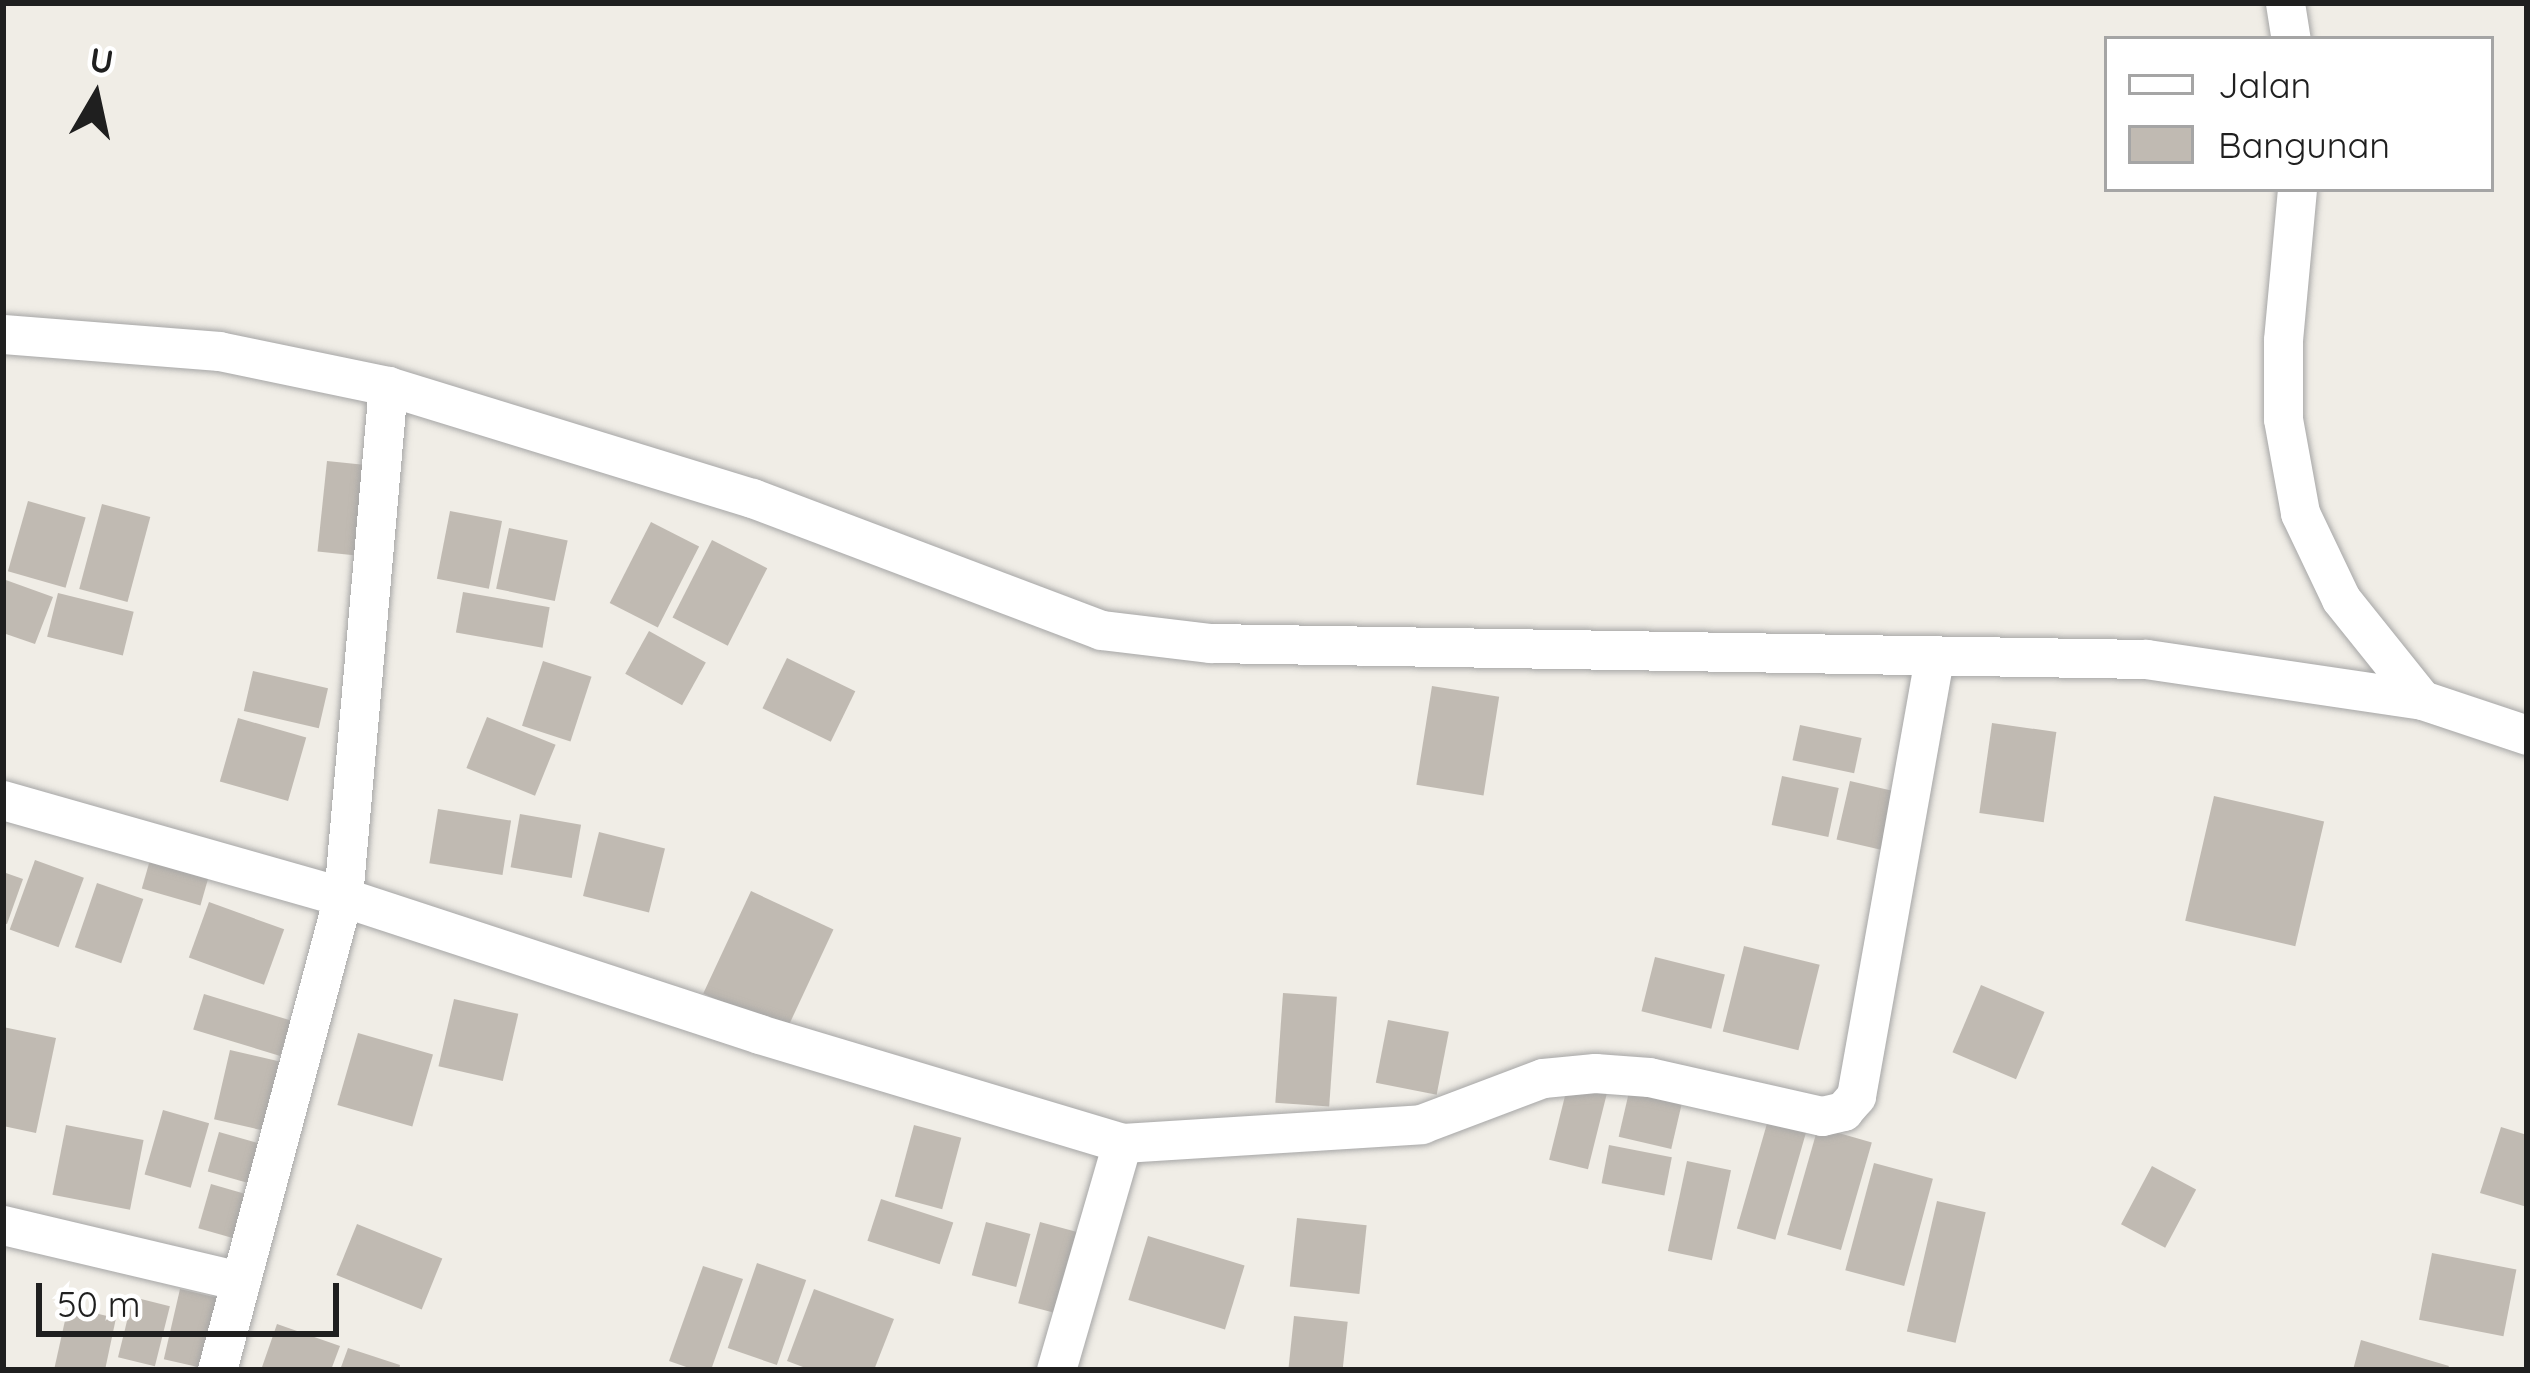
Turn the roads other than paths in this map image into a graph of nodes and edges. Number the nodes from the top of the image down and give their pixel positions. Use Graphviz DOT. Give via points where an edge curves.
graph roads {
  1 [pos="2285,3"];
  2 [pos="2290,36"];
  3 [pos="2297,192"];
  4 [pos="3,334"];
  5 [pos="388,386"];
  6 [pos="1934,657"];
  7 [pos="2422,700"];
  8 [pos="2527,735"];
  9 [pos="3,800"];
  10 [pos="343,897"];
  11 [pos="1122,1143"];
  12 [pos="3,1226"];
  13 [pos="241,1281"];
  14 [pos="217,1370"];
  15 [pos="1056,1370"];
  1 -- 2 [label="street"];
  3 -- 7 [label="street" via="2283,419 2300,513 2341,599"];
  4 -- 5 [label="street" via="219,351"];
  5 -- 6 [label="street" via="752,498 1101,630 1210,644"];
  5 -- 10 [label="street"];
  6 -- 7 [label="street" via="2146,659"];
  6 -- 11 [label="street" via="1856,1096 1843,1111 1822,1116 1595,1072 1543,1078 1420,1124"];
  7 -- 8 [label="street"];
  9 -- 10 [label="street"];
  10 -- 11 [label="street"];
  10 -- 13 [label="street"];
  11 -- 15 [label="street"];
  12 -- 13 [label="street"];
  13 -- 14 [label="street"];
}
